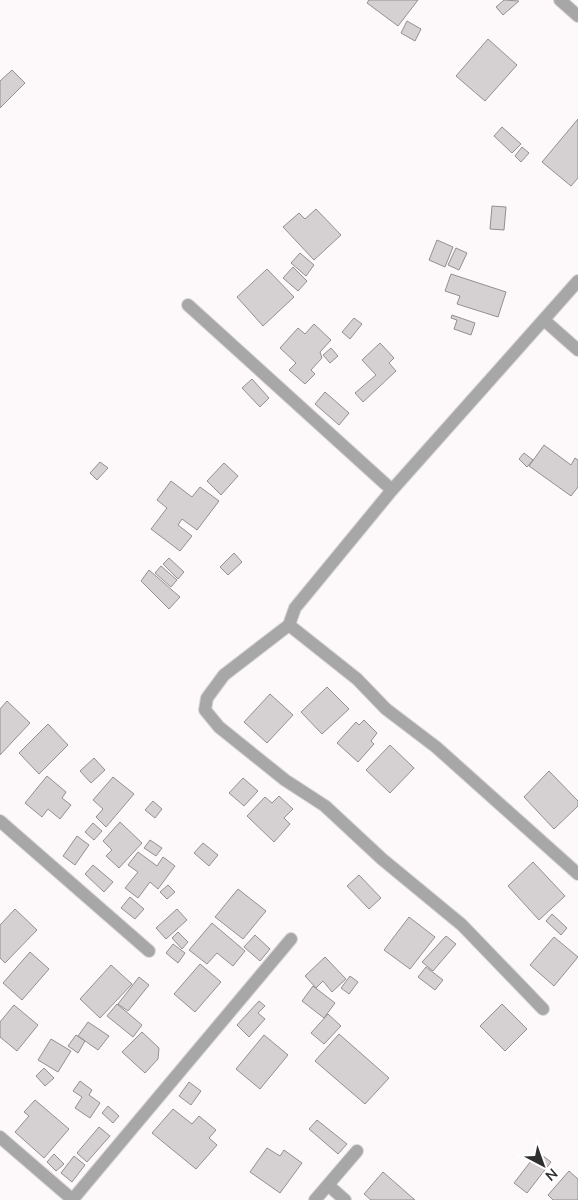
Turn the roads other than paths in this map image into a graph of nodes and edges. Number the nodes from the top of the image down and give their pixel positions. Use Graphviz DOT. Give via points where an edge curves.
graph roads {
  1 [pos="560,0"];
  2 [pos="578,16"];
  3 [pos="578,281"];
  4 [pos="188,305"];
  5 [pos="544,320"];
  6 [pos="578,350"];
  7 [pos="392,490"];
  8 [pos="289,625"];
  9 [pos="0,821"];
  10 [pos="578,874"];
  11 [pos="291,939"];
  12 [pos="150,952"];
  13 [pos="543,1009"];
  14 [pos="0,1137"];
  15 [pos="357,1151"];
  16 [pos="328,1185"];
  17 [pos="73,1200"];
  18 [pos="315,1200"];
  19 [pos="345,1200"];
  1 -- 2 [label="street"];
  3 -- 5 [label="street"];
  4 -- 7 [label="street"];
  5 -- 6 [label="street"];
  5 -- 7 [label="street"];
  7 -- 8 [label="street" via="295,608"];
  8 -- 10 [label="street" via="357,679 386,710 436,747"];
  8 -- 13 [label="street" via="224,675 207,698 205,710 219,727 285,780 325,806 382,859 462,925"];
  9 -- 12 [label="street"];
  11 -- 17 [label="street"];
  14 -- 17 [label="street"];
  15 -- 16 [label="street"];
  16 -- 18 [label="street"];
  16 -- 19 [label="street"];
}
